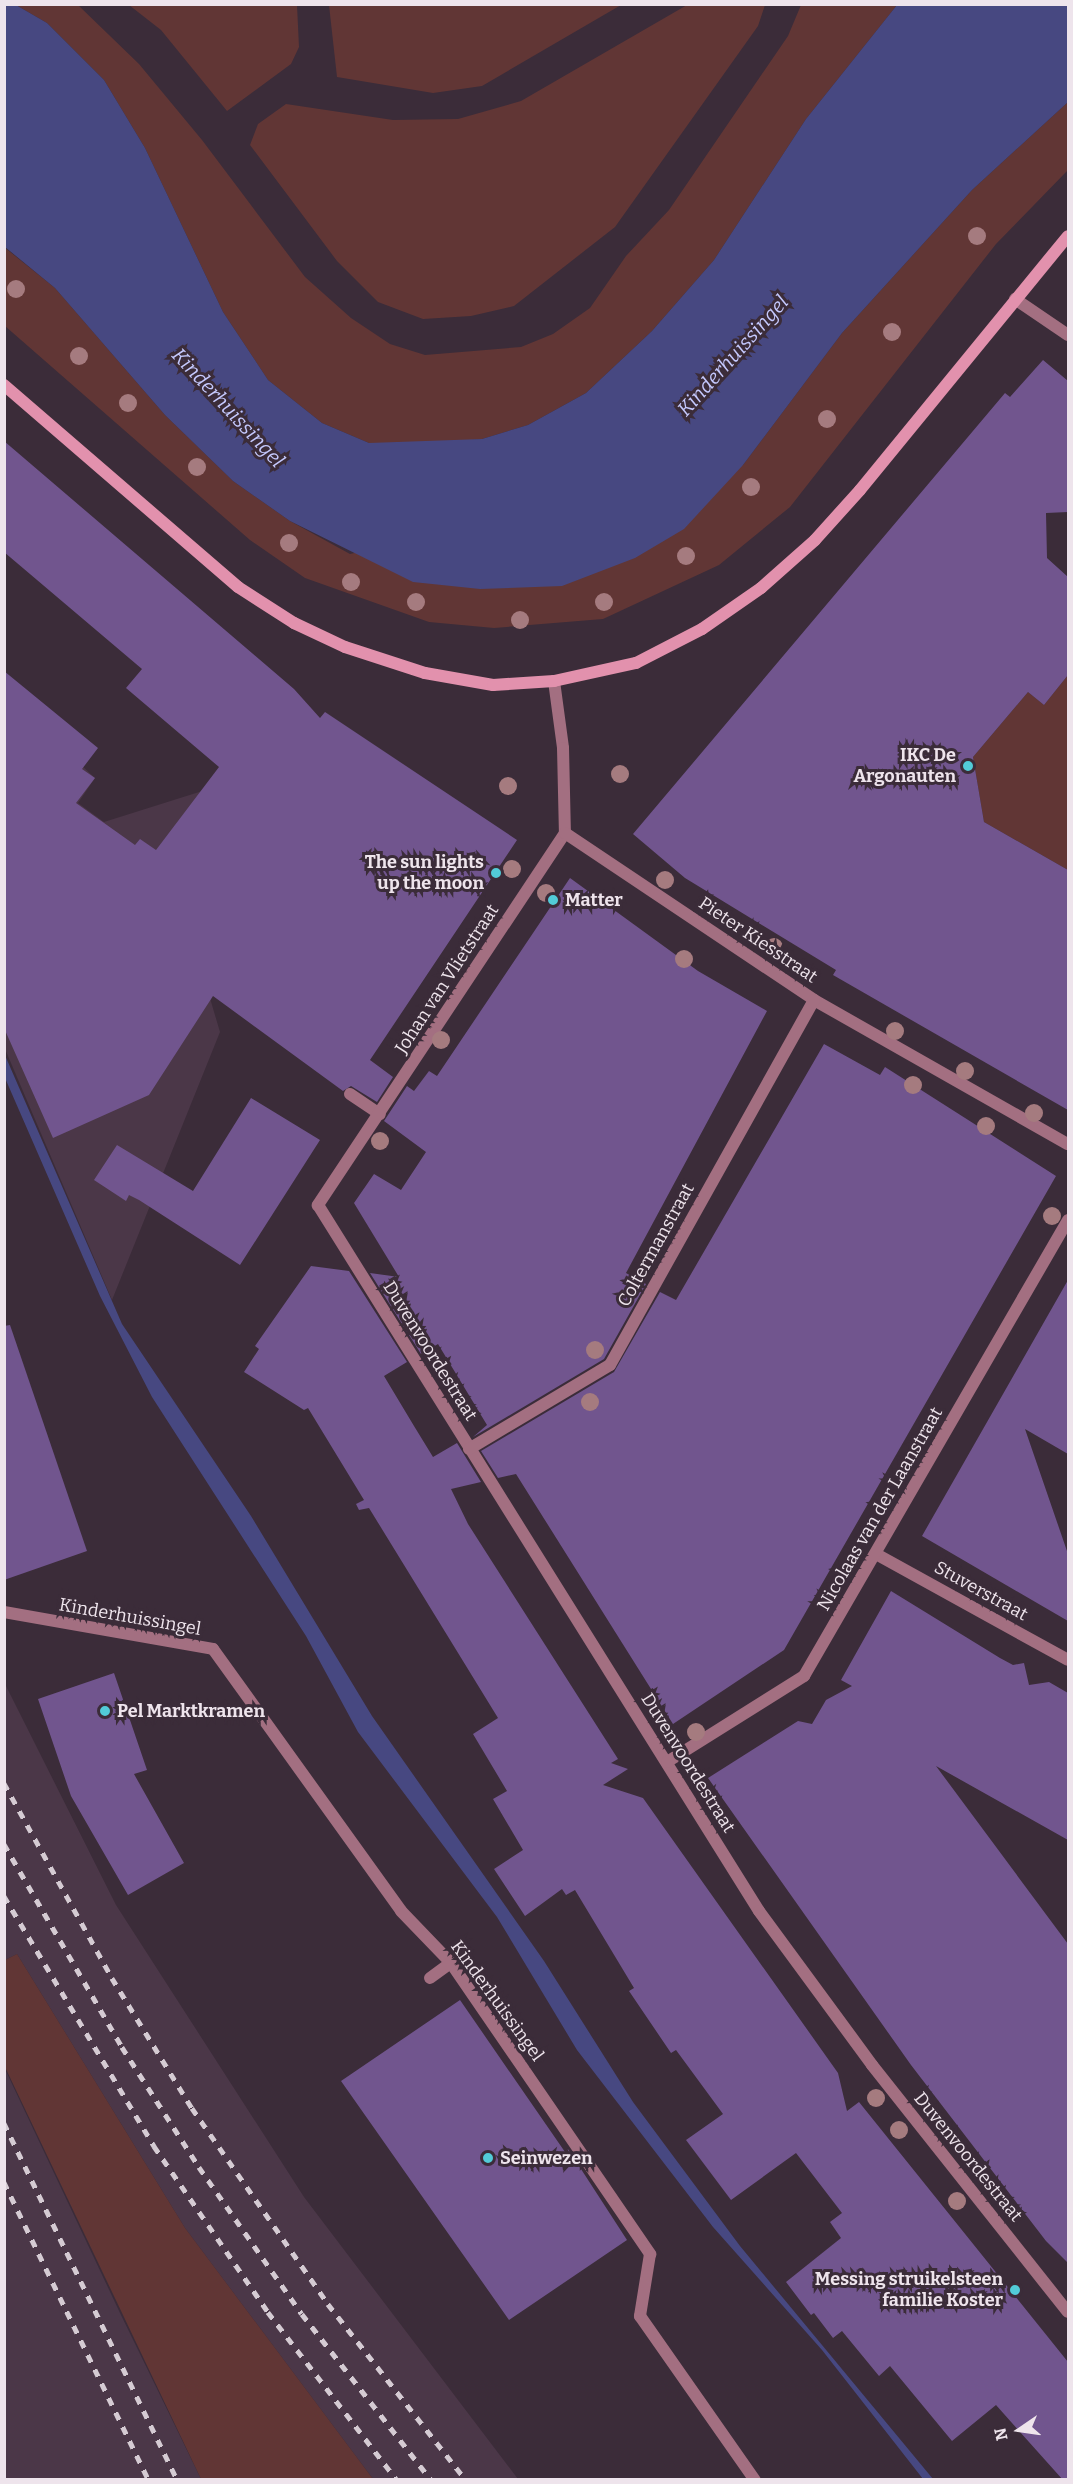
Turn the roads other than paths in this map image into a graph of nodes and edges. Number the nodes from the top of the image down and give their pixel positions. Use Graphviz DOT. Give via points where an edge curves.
graph roads {
  1 [pos="1068,236"];
  2 [pos="1015,298"];
  3 [pos="1068,335"];
  4 [pos="4,385"];
  5 [pos="554,681"];
  6 [pos="565,833"];
  7 [pos="814,1000"];
  8 [pos="350,1094"];
  9 [pos="380,1114"];
  10 [pos="1068,1144"];
  11 [pos="318,1205"];
  12 [pos="1068,1220"];
  13 [pos="469,1449"];
  14 [pos="876,1554"];
  15 [pos="4,1612"];
  16 [pos="1068,1660"];
  17 [pos="667,1762"];
  18 [pos="451,1963"];
  19 [pos="430,1978"];
  20 [pos="1068,2312"];
  21 [pos="755,2480"];
  1 -- 2 [label="main road"];
  2 -- 3 [label="street"];
  2 -- 5 [label="main road" via="852,498 815,540 761,588 702,629 636,663"];
  4 -- 5 [label="main road" via="238,587 294,623 345,647 425,673 494,685"];
  5 -- 6 [label="street" via="563,748"];
  6 -- 7 [label="street, Pieter Kiesstraat"];
  6 -- 9 [label="street, Johan van Vlietstraat"];
  7 -- 10 [label="street, Pieter Kiesstraat"];
  7 -- 13 [label="street, Coltermanstraat" via="610,1365"];
  8 -- 9 [label="street"];
  9 -- 11 [label="street, Johan van Vlietstraat"];
  11 -- 13 [label="street, Duvenvoordestraat"];
  12 -- 14 [label="street, Nicolaas van der Laanstraat"];
  13 -- 17 [label="street, Duvenvoordestraat"];
  14 -- 16 [label="street, Stuverstraat"];
  14 -- 17 [label="street, Nicolaas van der Laanstraat" via="804,1676"];
  15 -- 18 [label="street, Kinderhuissingel" via="213,1649 401,1911"];
  17 -- 20 [label="street, Duvenvoordestraat" via="759,1911 872,2066"];
  18 -- 19 [label="street"];
  18 -- 21 [label="street, Kinderhuissingel" via="650,2254 640,2316"];
}
